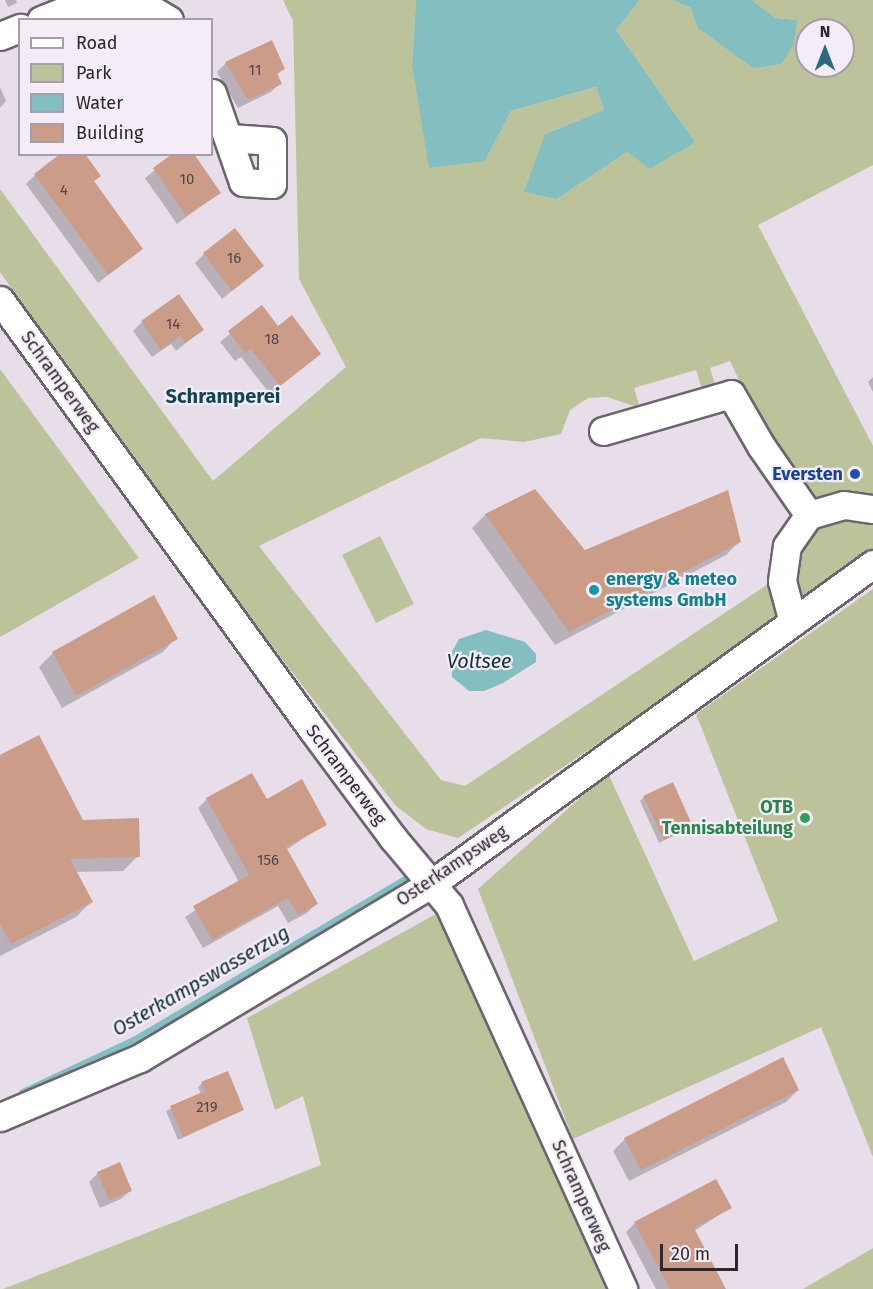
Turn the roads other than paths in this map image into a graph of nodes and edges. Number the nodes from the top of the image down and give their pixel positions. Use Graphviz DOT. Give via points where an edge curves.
graph roads {
  1 [pos="46,18"];
  2 [pos="166,18"];
  3 [pos="18,29"];
  4 [pos="0,36"];
  5 [pos="213,96"];
  6 [pos="230,138"];
  7 [pos="0,300"];
  8 [pos="603,431"];
  9 [pos="873,509"];
  10 [pos="809,515"];
  11 [pos="873,564"];
  12 [pos="793,622"];
  13 [pos="434,882"];
  14 [pos="0,1117"];
  15 [pos="623,1289"];
  1 -- 2 [label="street" via="81,4 144,5"];
  3 -- 4 [label="street"];
  5 -- 6 [label="street"];
  7 -- 13 [label="street, Schramperweg" via="380,820"];
  8 -- 10 [label="street" via="731,394 761,447"];
  9 -- 10 [label="street" via="844,505"];
  10 -- 12 [label="street" via="787,546 782,581"];
  11 -- 12 [label="street, Osterkampsweg"];
  12 -- 13 [label="street, Osterkampsweg"];
  13 -- 14 [label="street, Osterkampsweg" via="140,1058"];
  13 -- 15 [label="street, Schramperweg" via="449,905"];
}
